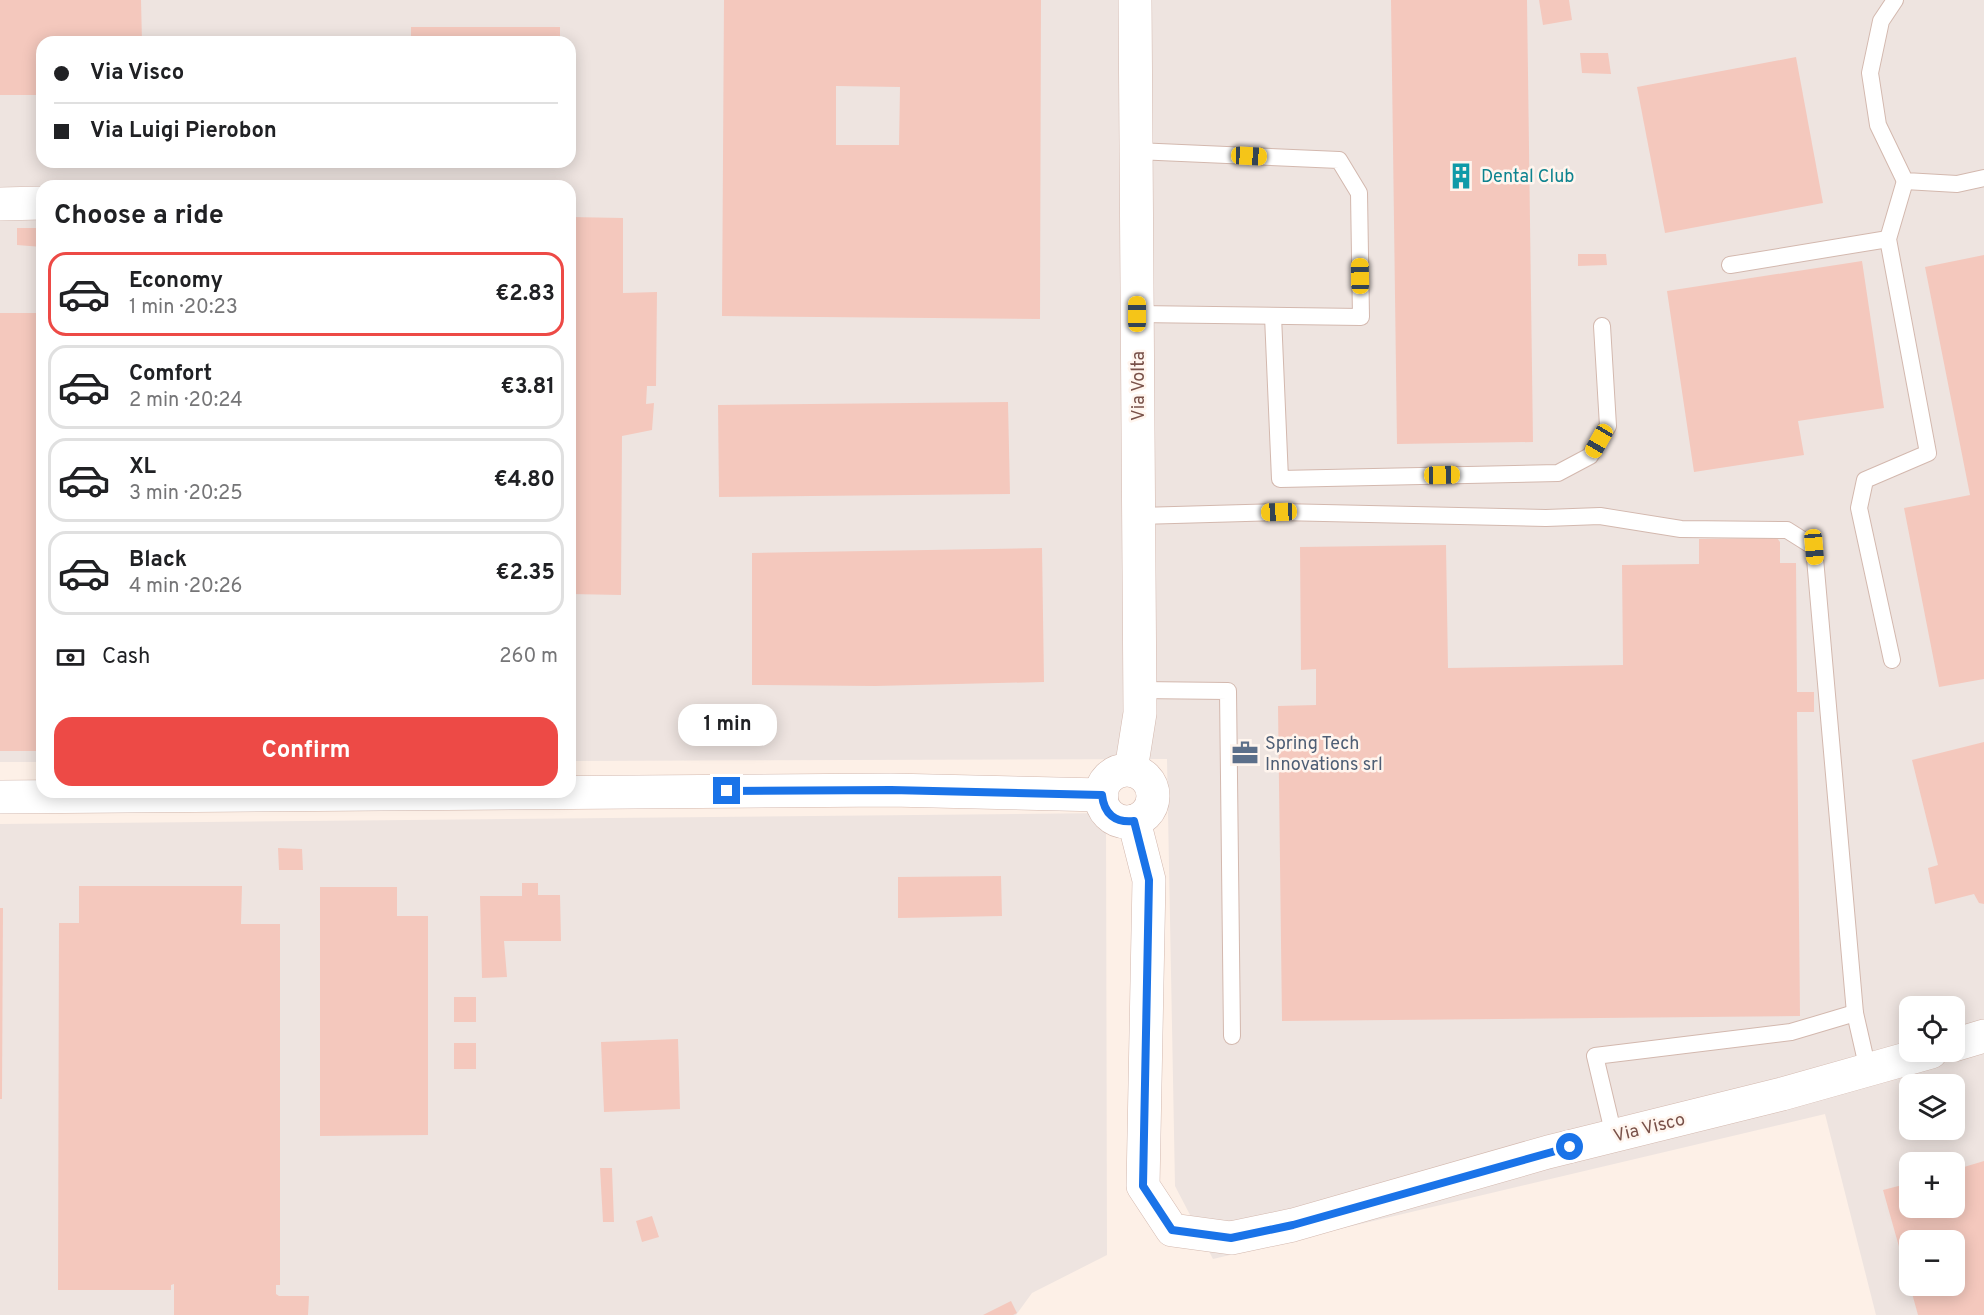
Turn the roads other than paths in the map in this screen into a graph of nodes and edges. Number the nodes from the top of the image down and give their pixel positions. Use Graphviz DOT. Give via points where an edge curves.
graph roads {
  1 [pos="1135,0"];
  2 [pos="1895,0"];
  3 [pos="1136,151"];
  4 [pos="1984,178"];
  5 [pos="1905,181"];
  6 [pos="36,203"];
  7 [pos="0,204"];
  8 [pos="1888,239"];
  9 [pos="1730,265"];
  10 [pos="1137,314"];
  11 [pos="1273,316"];
  12 [pos="1602,326"];
  13 [pos="1139,516"];
  14 [pos="1892,660"];
  15 [pos="1140,690"];
  16 [pos="1131,771"];
  17 [pos="576,792"];
  18 [pos="1102,795"];
  19 [pos="0,796"];
  20 [pos="36,796"];
  21 [pos="1134,821"];
  22 [pos="1855,1013"];
  23 [pos="1232,1036"];
  24 [pos="1984,1036"];
  25 [pos="1965,1042"];
  26 [pos="1899,1061"];
  27 [pos="1868,1070"];
  28 [pos="1614,1136"];
  1 -- 3 [label="street, Via Volta"];
  2 -- 5 [label="lane" via="1881,21 1870,73 1878,125"];
  3 -- 10 [label="street, Via Volta"];
  3 -- 11 [label="lane" via="1339,160 1359,193 1361,317"];
  4 -- 5 [label="lane" via="1956,184"];
  5 -- 8 [label="lane"];
  6 -- 7 [label="street"];
  8 -- 9 [label="lane"];
  8 -- 14 [label="lane" via="1928,453 1866,480 1859,508"];
  10 -- 11 [label="lane"];
  10 -- 13 [label="street, Via Volta"];
  11 -- 12 [label="lane" via="1280,479 1558,472 1590,456 1608,426"];
  13 -- 15 [label="street, Via Volta"];
  13 -- 22 [label="lane" via="1279,512 1600,516 1681,529 1787,530 1814,547"];
  15 -- 16 [label="street, Via Volta"];
  15 -- 23 [label="lane" via="1228,691"];
  16 -- 18 [label="street" via="1111,776"];
  16 -- 21 [label="street" via="1141,774 1153,790 1150,809"];
  17 -- 18 [label="street" via="891,790"];
  18 -- 21 [label="street" via="1111,816"];
  19 -- 20 [label="street"];
  21 -- 28 [label="street, Via Visco" via="1149,880 1143,1186 1172,1230 1231,1238 1293,1225"];
  22 -- 27 [label="lane"];
  22 -- 28 [label="lane" via="1791,1032 1595,1056"];
  24 -- 25 [label="street"];
  26 -- 27 [label="street, Via Visco"];
  27 -- 28 [label="street, Via Visco"];
}
